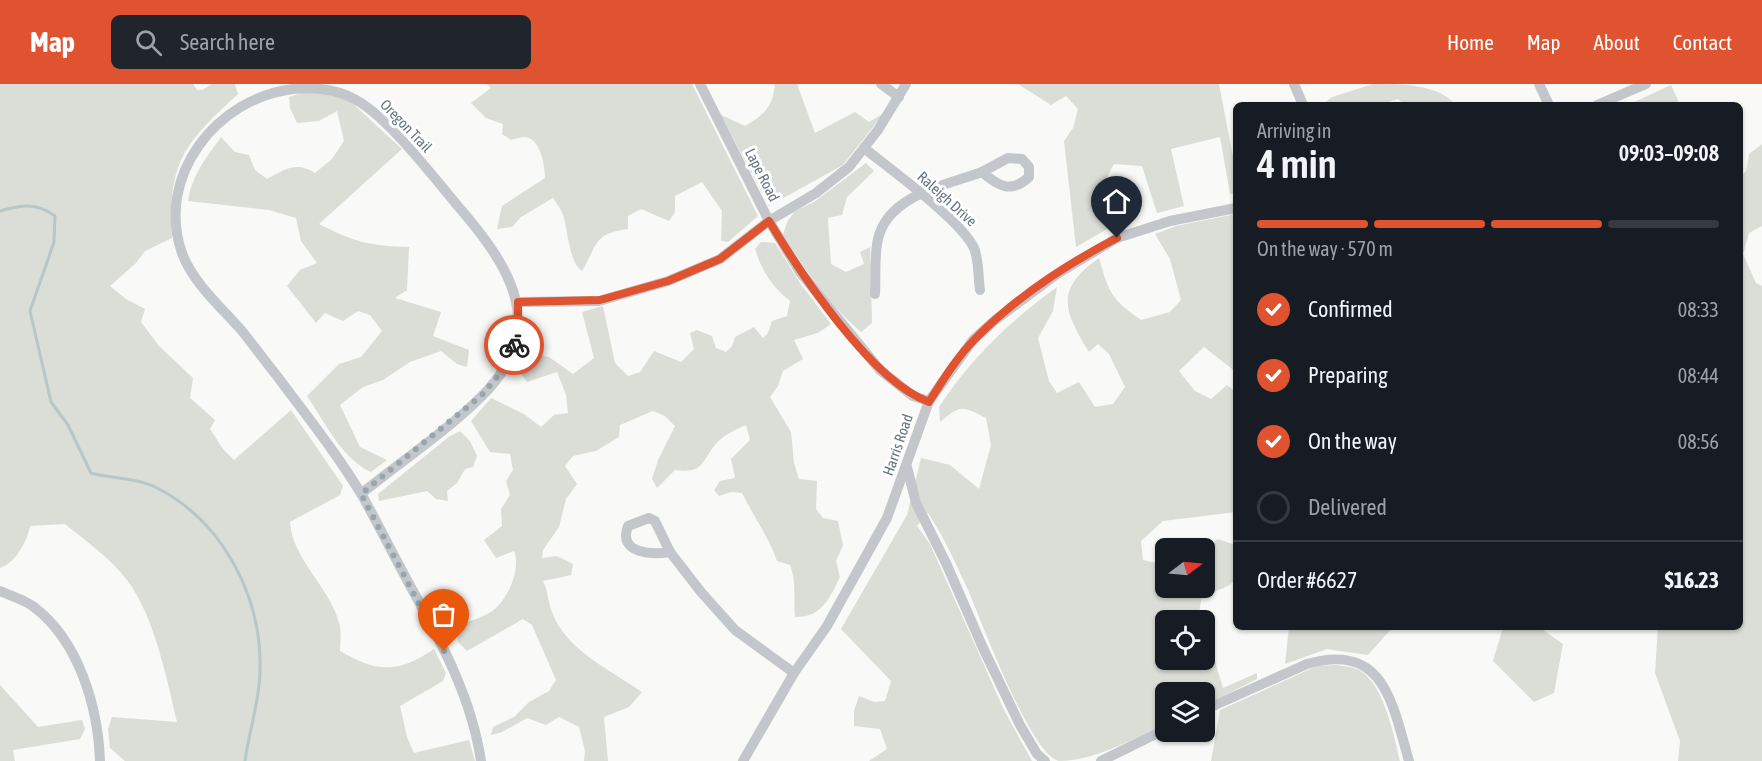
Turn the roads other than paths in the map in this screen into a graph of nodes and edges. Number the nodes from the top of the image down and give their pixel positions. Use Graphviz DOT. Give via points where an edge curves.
graph roads {
  1 [pos="700,84"];
  2 [pos="881,84"];
  3 [pos="906,84"];
  4 [pos="1294,84"];
  5 [pos="1539,84"];
  6 [pos="1646,84"];
  7 [pos="899,97"];
  8 [pos="1302,102"];
  9 [pos="1548,102"];
  10 [pos="1604,102"];
  11 [pos="864,148"];
  12 [pos="982,172"];
  13 [pos="921,193"];
  14 [pos="1233,209"];
  15 [pos="769,221"];
  16 [pos="980,290"];
  17 [pos="876,294"];
  18 [pos="518,302"];
  19 [pos="929,402"];
  20 [pos="907,467"];
  21 [pos="361,494"];
  22 [pos="670,552"];
  23 [pos="0,591"];
  24 [pos="794,673"];
  25 [pos="1215,705"];
  26 [pos="1155,734"];
  27 [pos="100,761"];
  28 [pos="481,761"];
  29 [pos="743,761"];
  30 [pos="1045,761"];
  31 [pos="1101,761"];
  32 [pos="1409,761"];
  1 -- 15 [label="street, Lape Road"];
  2 -- 7 [label="street"];
  3 -- 7 [label="street"];
  4 -- 8 [label="street"];
  5 -- 9 [label="street"];
  6 -- 10 [label="street"];
  7 -- 11 [label="street"];
  11 -- 13 [label="street, Raleigh Drive"];
  11 -- 15 [label="street" via="816,193"];
  12 -- 13 [label="street"];
  13 -- 16 [label="street, Raleigh Drive" via="968,236 975,251"];
  13 -- 17 [label="street" via="891,215 881,230 877,241"];
  14 -- 19 [label="street, Harris Road" via="1139,229 1095,250 973,340"];
  15 -- 18 [label="street" via="720,259 668,281 600,300"];
  15 -- 19 [label="street, Lape Road" via="800,272 880,370 913,396"];
  18 -- 21 [label="street, Oregon Trail" via="515,343 503,370 489,387"];
  18 -- 21 [label="street, Oregon Trail" via="501,259 478,230 375,112 341,90 309,87 271,92 240,106 213,128 183,168 176,210 182,254 201,286 278,377"];
  19 -- 20 [label="street, Harris Road"];
  20 -- 24 [label="street, Harris Road" via="887,518 827,626"];
  20 -- 30 [label="street" via="916,503 983,648 1020,725 1036,754"];
  21 -- 28 [label="street, Oregon Trail" via="463,692 476,729"];
  22 -- 24 [label="street" via="735,630"];
  23 -- 27 [label="street" via="33,606 57,631 88,683"];
  24 -- 29 [label="street, Harris Road"];
  25 -- 32 [label="street" via="1307,664 1347,658 1381,679 1393,704"];
  26 -- 31 [label="street"];
}
